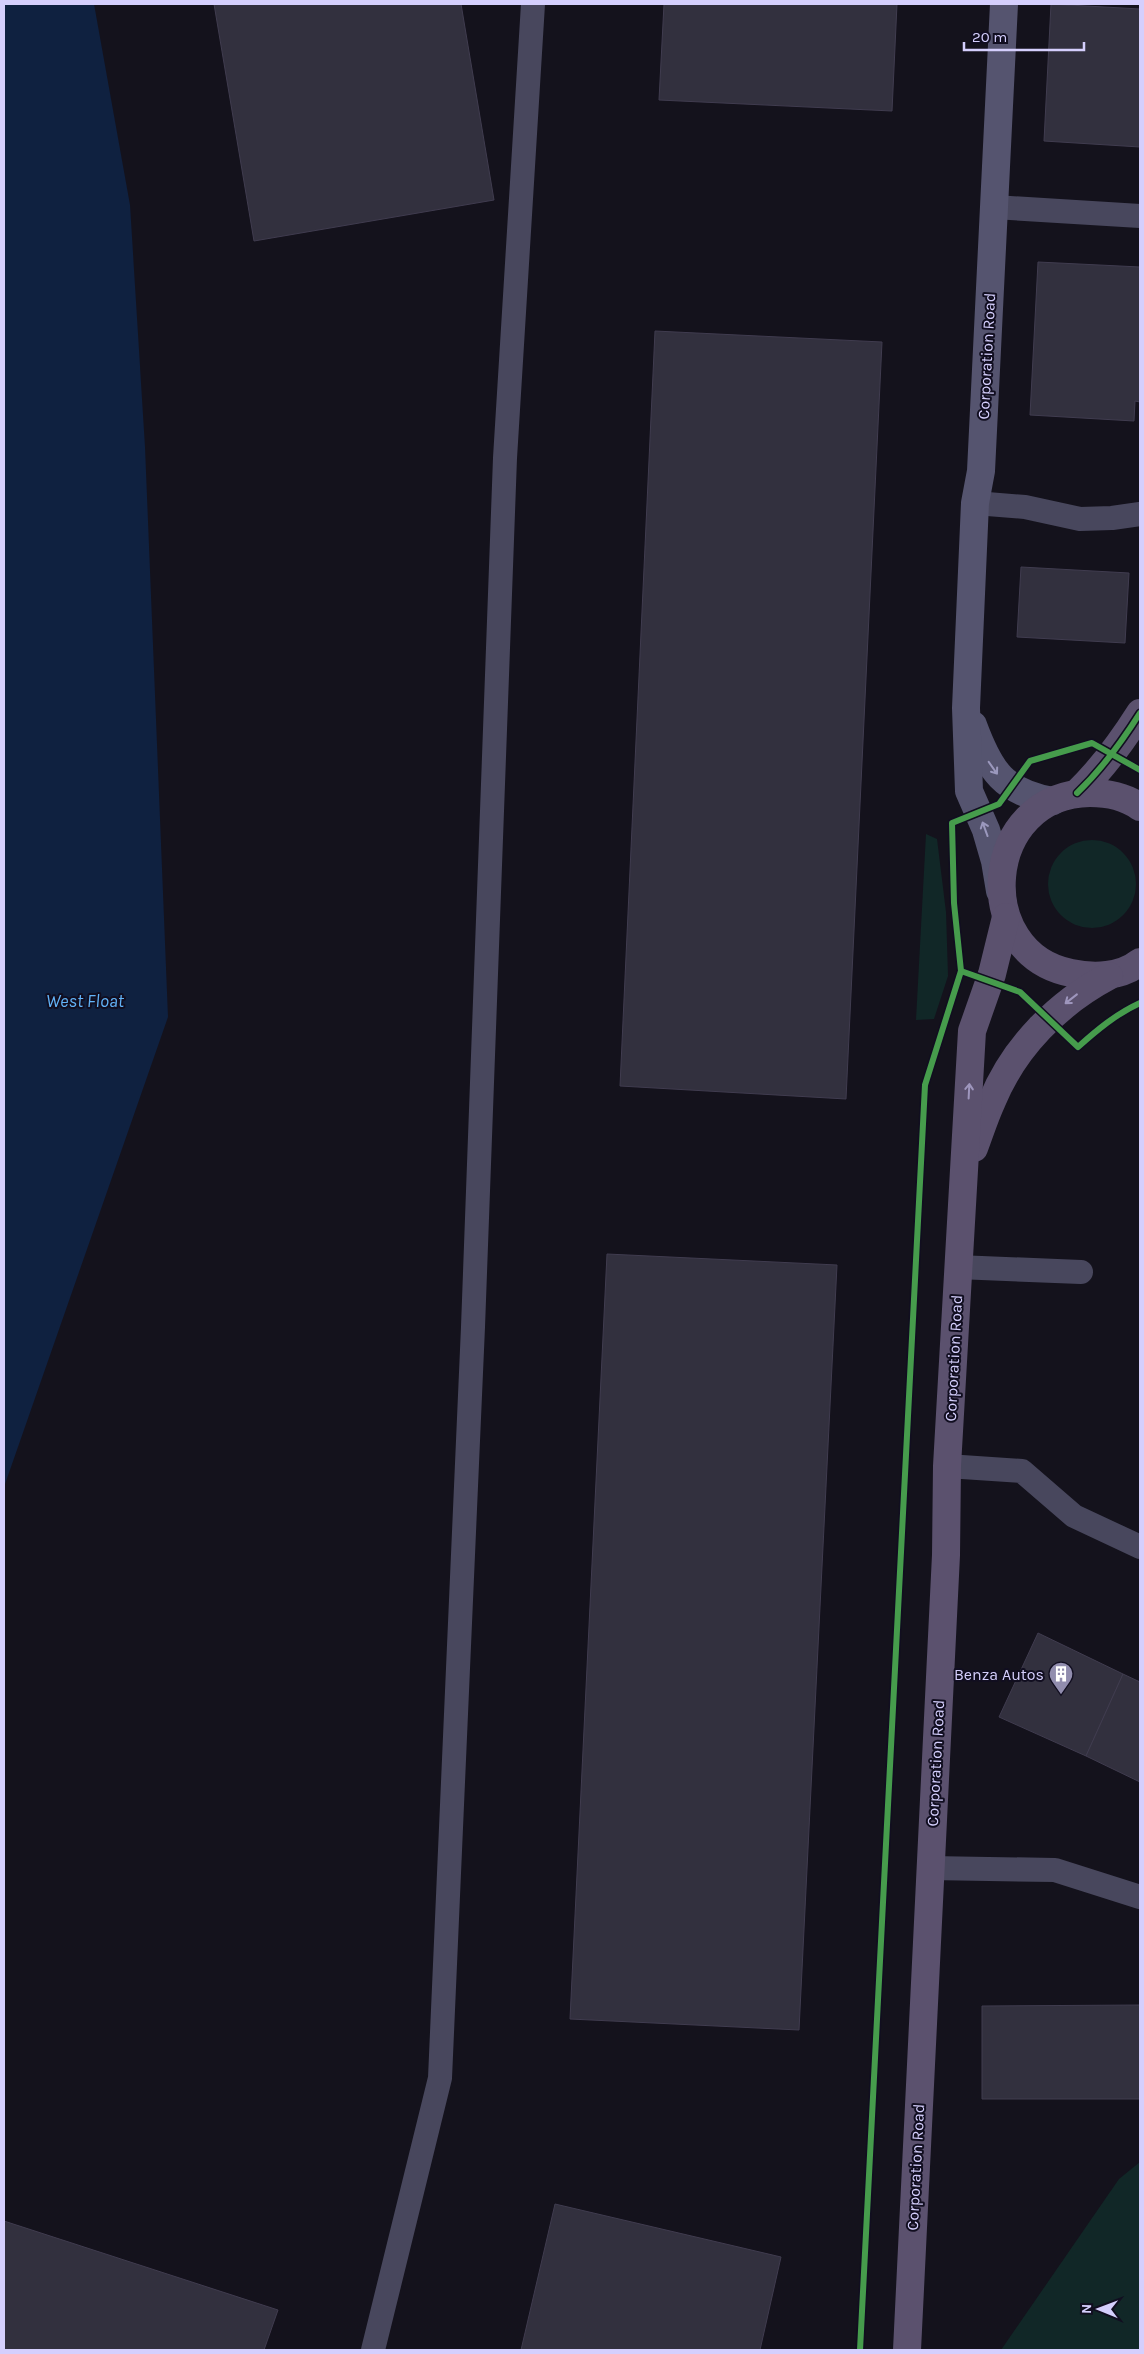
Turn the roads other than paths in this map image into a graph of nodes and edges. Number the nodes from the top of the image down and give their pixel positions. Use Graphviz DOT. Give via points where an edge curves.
graph roads {
  1 [pos="533,4"];
  2 [pos="1004,4"];
  3 [pos="994,207"];
  4 [pos="1140,216"];
  5 [pos="975,503"];
  6 [pos="1140,514"];
  7 [pos="966,708"];
  8 [pos="1140,713"];
  9 [pos="1065,797"];
  10 [pos="1140,807"];
  11 [pos="1003,905"];
  12 [pos="1140,962"];
  13 [pos="1113,974"];
  14 [pos="964,1175"];
  15 [pos="957,1267"];
  16 [pos="1080,1272"];
  17 [pos="947,1466"];
  18 [pos="1140,1547"];
  19 [pos="930,1868"];
  20 [pos="1140,1898"];
  21 [pos="374,2350"];
  22 [pos="907,2350"];
  1 -- 21 [label="lane" via="505,458 473,1337 440,2078"];
  2 -- 3 [label="main road, Corporation Road"];
  3 -- 4 [label="lane"];
  3 -- 5 [label="main road, Corporation Road" via="980,471"];
  5 -- 6 [label="lane" via="1025,507 1080,519"];
  5 -- 7 [label="main road, Corporation Road"];
  7 -- 9 [label="main road, Corporation Road, one-way" via="993,770 1011,787 1022,793"];
  11 -- 7 [label="main road, Corporation Road, one-way" via="995,861 969,791"];
  8 -- 9 [label="main road" via="1106,762"];
  9 -- 10 [label="main road" via="1105,793"];
  9 -- 11 [label="main road" via="1034,813 1018,830 1007,849 1002,871"];
  11 -- 13 [label="main road" via="1019,940 1037,958 1060,971 1086,976"];
  14 -- 11 [label="main road, Corporation Road, one-way" via="972,1031 992,974"];
  12 -- 13 [label="main road, Corporation Road"];
  13 -- 14 [label="main road, Corporation Road, one-way" via="1083,990 1063,1006 1020,1052 992,1099"];
  14 -- 15 [label="main road, Corporation Road"];
  15 -- 16 [label="lane"];
  15 -- 17 [label="main road, Corporation Road"];
  17 -- 18 [label="lane" via="1022,1471 1074,1516"];
  17 -- 19 [label="main road, Corporation Road" via="946,1555"];
  19 -- 20 [label="lane" via="1055,1870"];
  19 -- 22 [label="main road, Corporation Road"];
}
